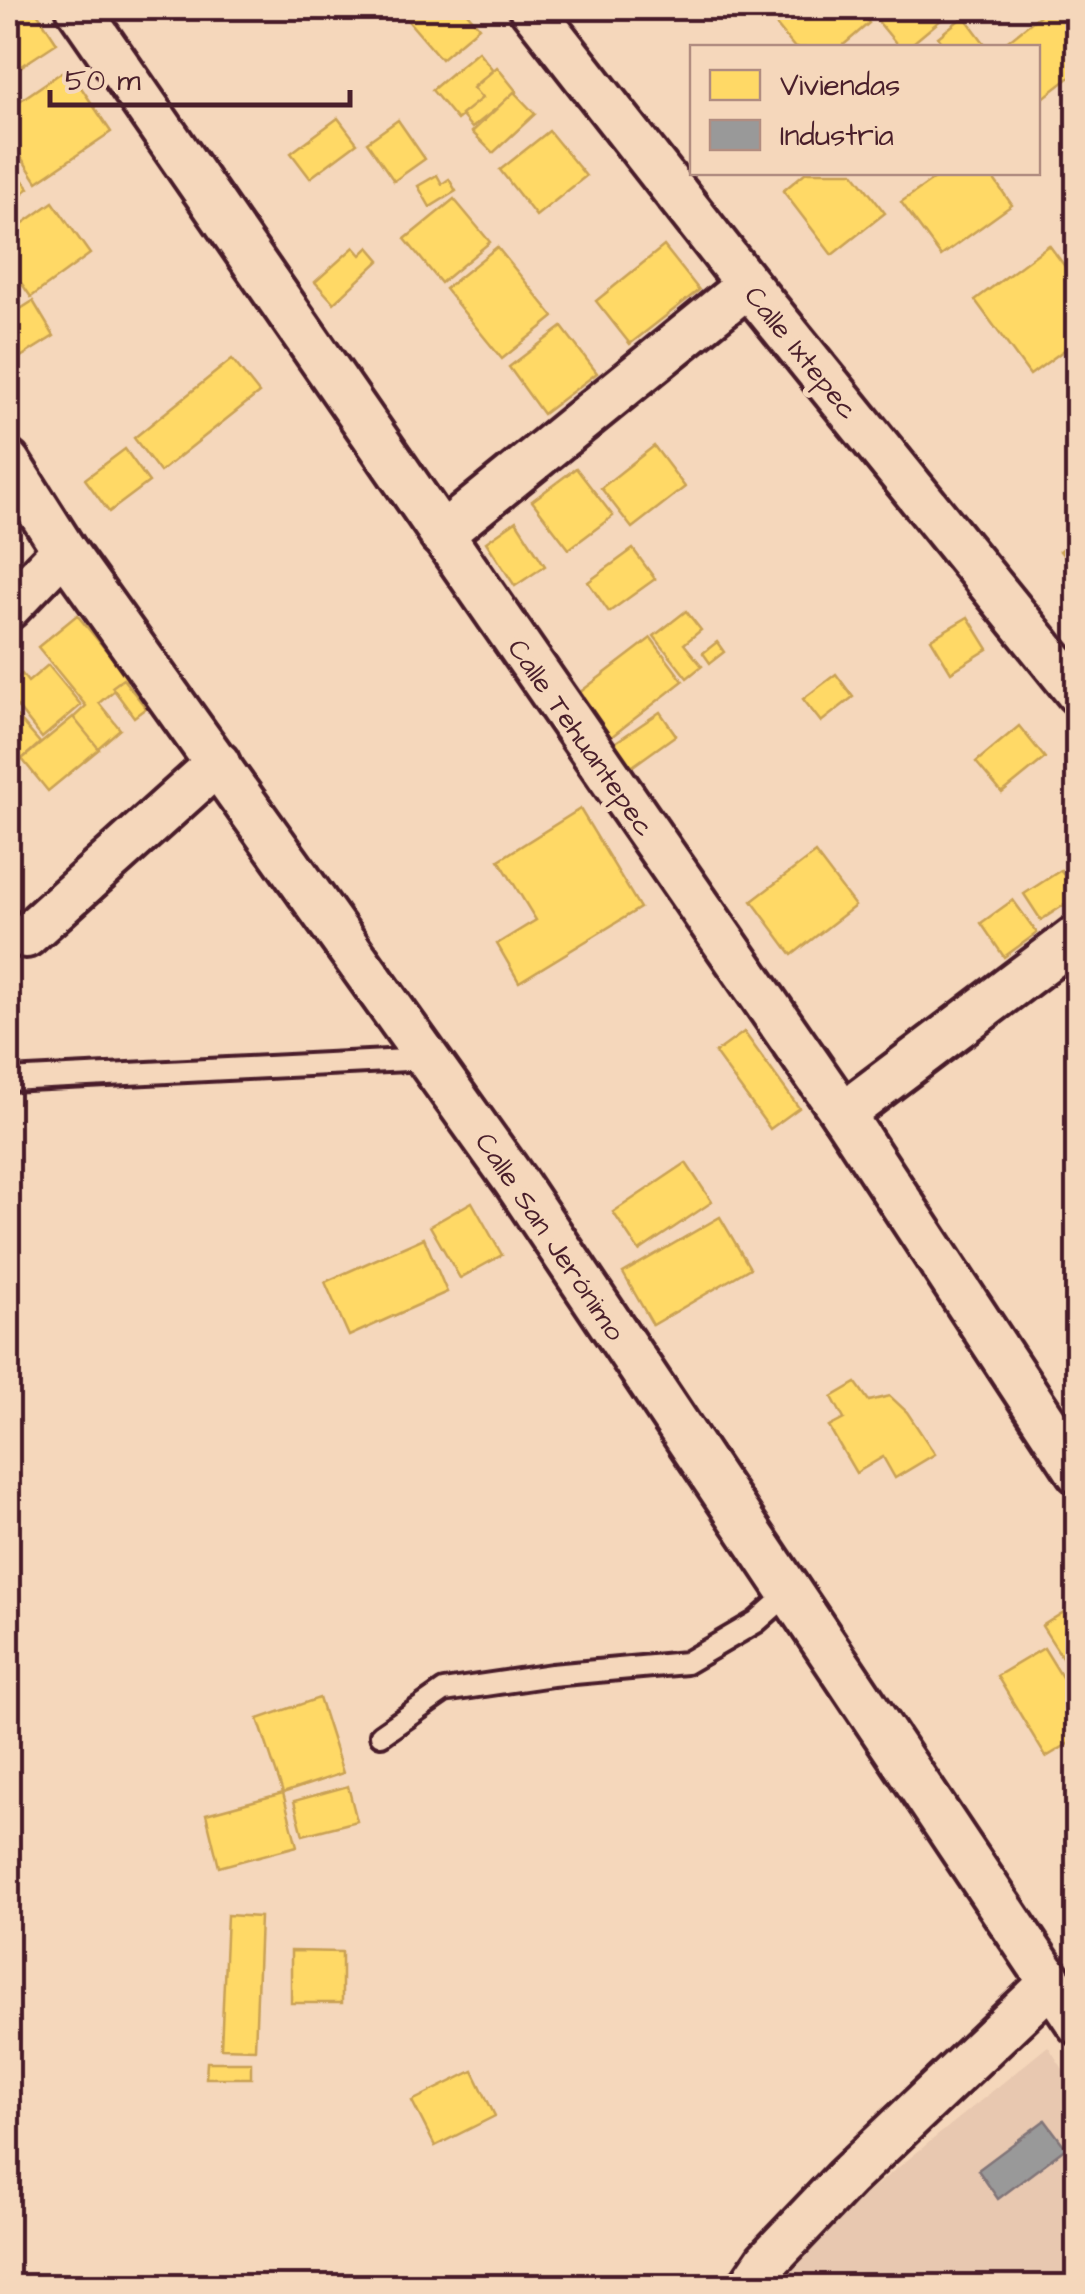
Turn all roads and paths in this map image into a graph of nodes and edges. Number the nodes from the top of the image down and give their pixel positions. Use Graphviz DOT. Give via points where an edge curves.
graph roads {
  1 [pos="78,8"];
  2 [pos="531,8"];
  3 [pos="748,285"];
  4 [pos="8,462"];
  5 [pos="441,535"];
  6 [pos="64,550"];
  7 [pos="8,608"];
  8 [pos="1078,693"];
  9 [pos="218,764"];
  10 [pos="26,936"];
  11 [pos="1078,936"];
  12 [pos="428,1059"];
  13 [pos="8,1080"];
  14 [pos="842,1114"];
  15 [pos="1078,1472"];
  16 [pos="790,1592"];
  17 [pos="381,1735"];
  18 [pos="1051,1983"];
  19 [pos="1078,2023"];
  20 [pos="750,2286"];
  1 -- 5 [label="street, Calle Tehuantepec"];
  2 -- 3 [label="street, Calle Ixtepec"];
  3 -- 5 [label="street"];
  3 -- 8 [label="street, Calle Ixtepec"];
  4 -- 6 [label="street, Calle San Jerónimo"];
  5 -- 14 [label="street, Calle Tehuantepec"];
  6 -- 7 [label="street"];
  6 -- 9 [label="street, Calle San Jerónimo"];
  9 -- 10 [label="street"];
  9 -- 12 [label="street, Calle San Jerónimo"];
  11 -- 14 [label="street"];
  12 -- 13 [label="lane"];
  12 -- 16 [label="street, Calle San Jerónimo"];
  14 -- 15 [label="street, Calle Tehuantepec"];
  16 -- 17 [label="lane" via="756,1622 686,1662 444,1692"];
  16 -- 18 [label="street, Calle San Jerónimo"];
  18 -- 19 [label="street, Calle San Jerónimo"];
  18 -- 20 [label="street" via="846,2178"];
}
